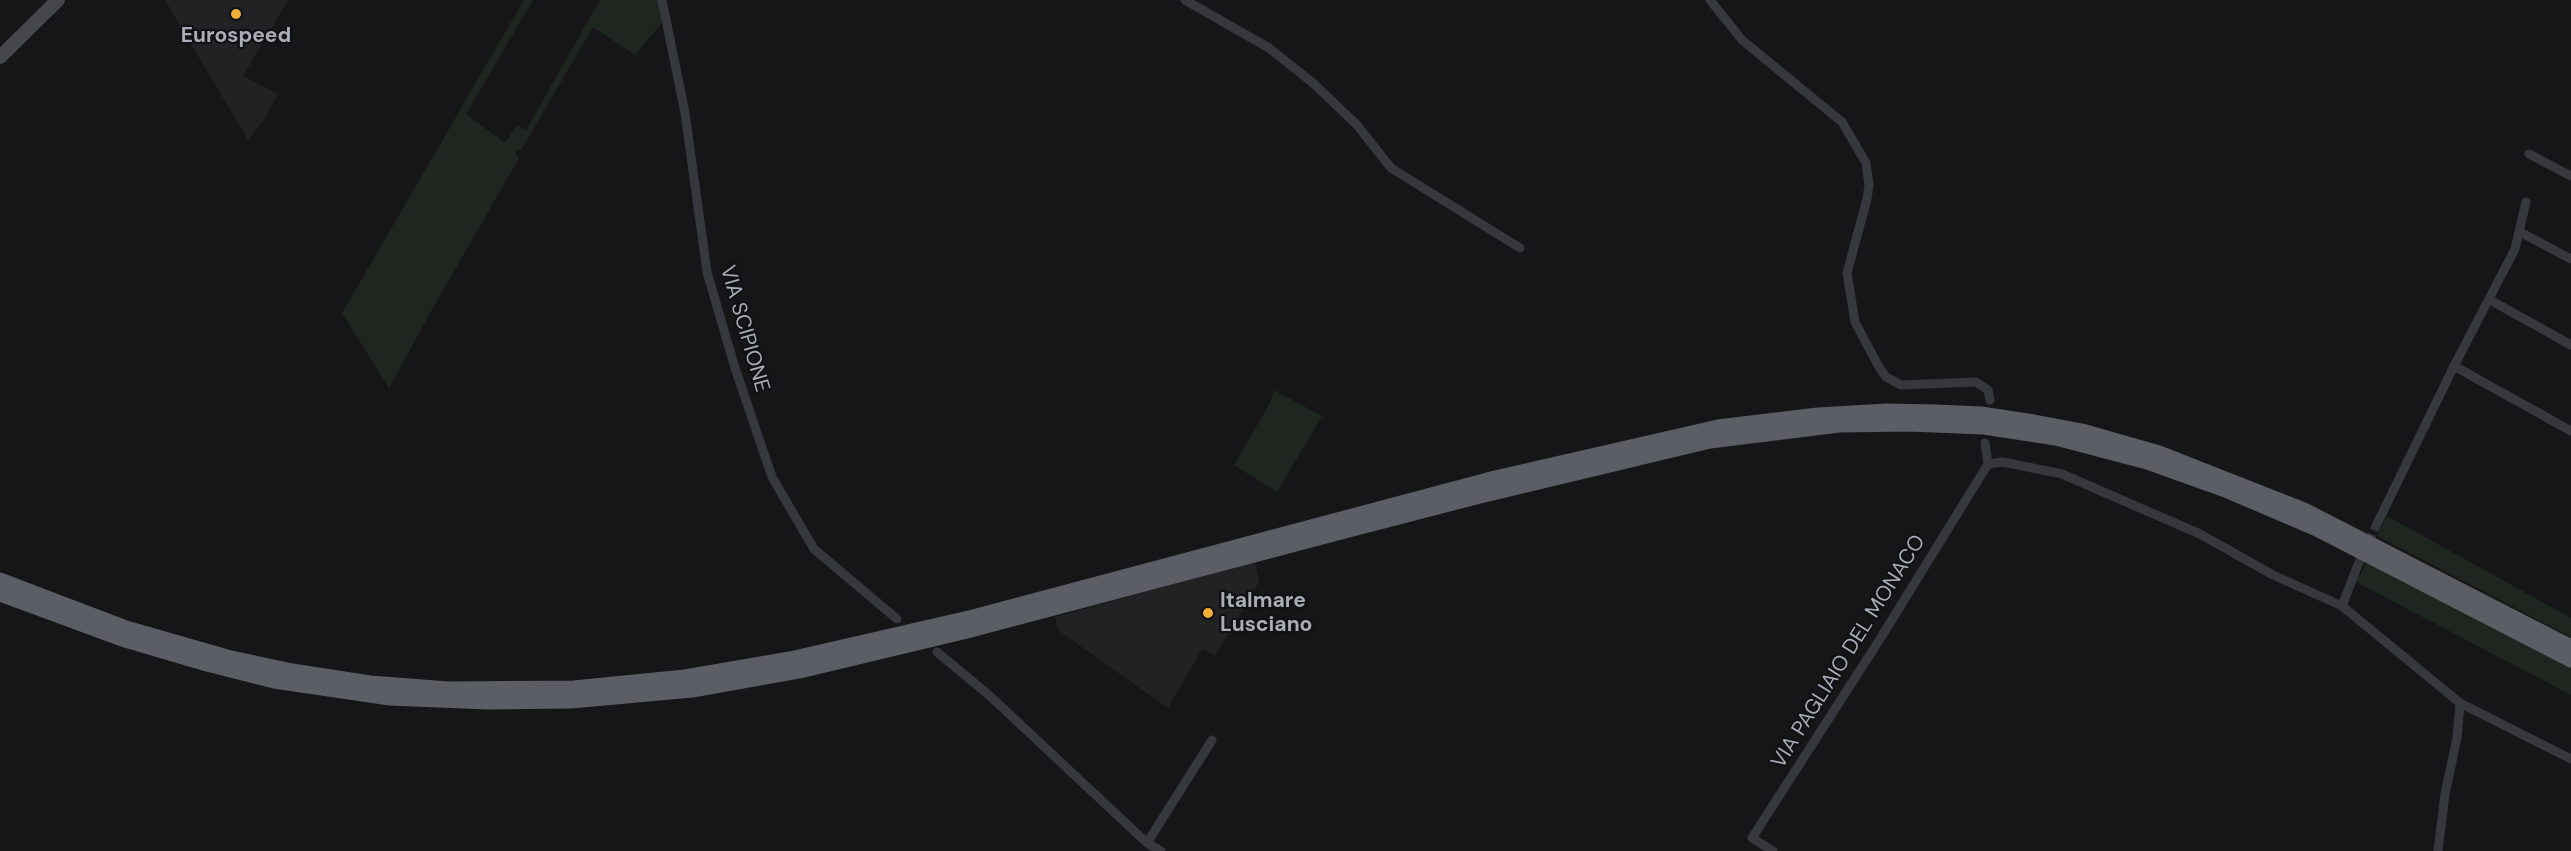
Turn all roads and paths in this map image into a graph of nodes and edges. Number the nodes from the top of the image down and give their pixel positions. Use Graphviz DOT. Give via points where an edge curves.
graph roads {
  1 [pos="57,0"];
  2 [pos="662,0"];
  3 [pos="1185,0"];
  4 [pos="1710,0"];
  5 [pos="0,57"];
  6 [pos="2529,154"];
  7 [pos="2571,176"];
  8 [pos="2526,202"];
  9 [pos="2520,232"];
  10 [pos="1520,248"];
  11 [pos="2571,259"];
  12 [pos="2490,300"];
  13 [pos="2571,345"];
  14 [pos="2454,366"];
  15 [pos="1990,400"];
  16 [pos="2571,431"];
  17 [pos="1985,443"];
  18 [pos="1988,464"];
  19 [pos="1355,520"];
  20 [pos="2376,526"];
  21 [pos="2357,567"];
  22 [pos="3,584"];
  23 [pos="2342,606"];
  24 [pos="897,619"];
  25 [pos="2571,647"];
  26 [pos="937,652"];
  27 [pos="2571,660"];
  28 [pos="2460,703"];
  29 [pos="1212,740"];
  30 [pos="2571,759"];
  31 [pos="1147,843"];
  32 [pos="1161,851"];
  33 [pos="1773,851"];
  34 [pos="2438,851"];
  1 -- 5 [label="main road"];
  2 -- 24 [label="street, VIA SCIPIONE" via="685,113 707,272 772,477 814,549"];
  3 -- 10 [label="street" via="1269,48 1313,83 1357,125 1391,168"];
  4 -- 15 [label="street" via="1742,40 1842,122 1866,163 1867,199 1847,273 1855,322 1879,367 1886,377 1901,385 1976,382 1988,390"];
  6 -- 7 [label="street"];
  8 -- 9 [label="street"];
  9 -- 11 [label="street"];
  9 -- 12 [label="street"];
  12 -- 13 [label="street"];
  12 -- 14 [label="street"];
  14 -- 16 [label="street"];
  14 -- 20 [label="street"];
  17 -- 18 [label="street"];
  18 -- 23 [label="street" via="2003,462 2062,474 2200,534 2272,575"];
  18 -- 33 [label="street, VIA PAGLIAIO DEL MONACO" via="1752,838"];
  19 -- 22 [label="highway" via="790,659 686,676 555,688 448,689 292,671 126,628"];
  19 -- 22 [label="highway, bridge" via="963,632 804,670 692,690 571,701 390,698 274,681 122,639"];
  19 -- 25 [label="highway" via="1610,450 1718,427 1887,411 1981,414 2082,431 2232,480 2324,519"];
  19 -- 27 [label="highway" via="1710,441 1839,425 1984,427 2056,438 2147,462 2228,491 2317,529"];
  21 -- 23 [label="street"];
  23 -- 28 [label="street"];
  26 -- 31 [label="street" via="990,696"];
  28 -- 30 [label="street"];
  28 -- 34 [label="street"];
  29 -- 31 [label="street"];
  31 -- 32 [label="street"];
}
